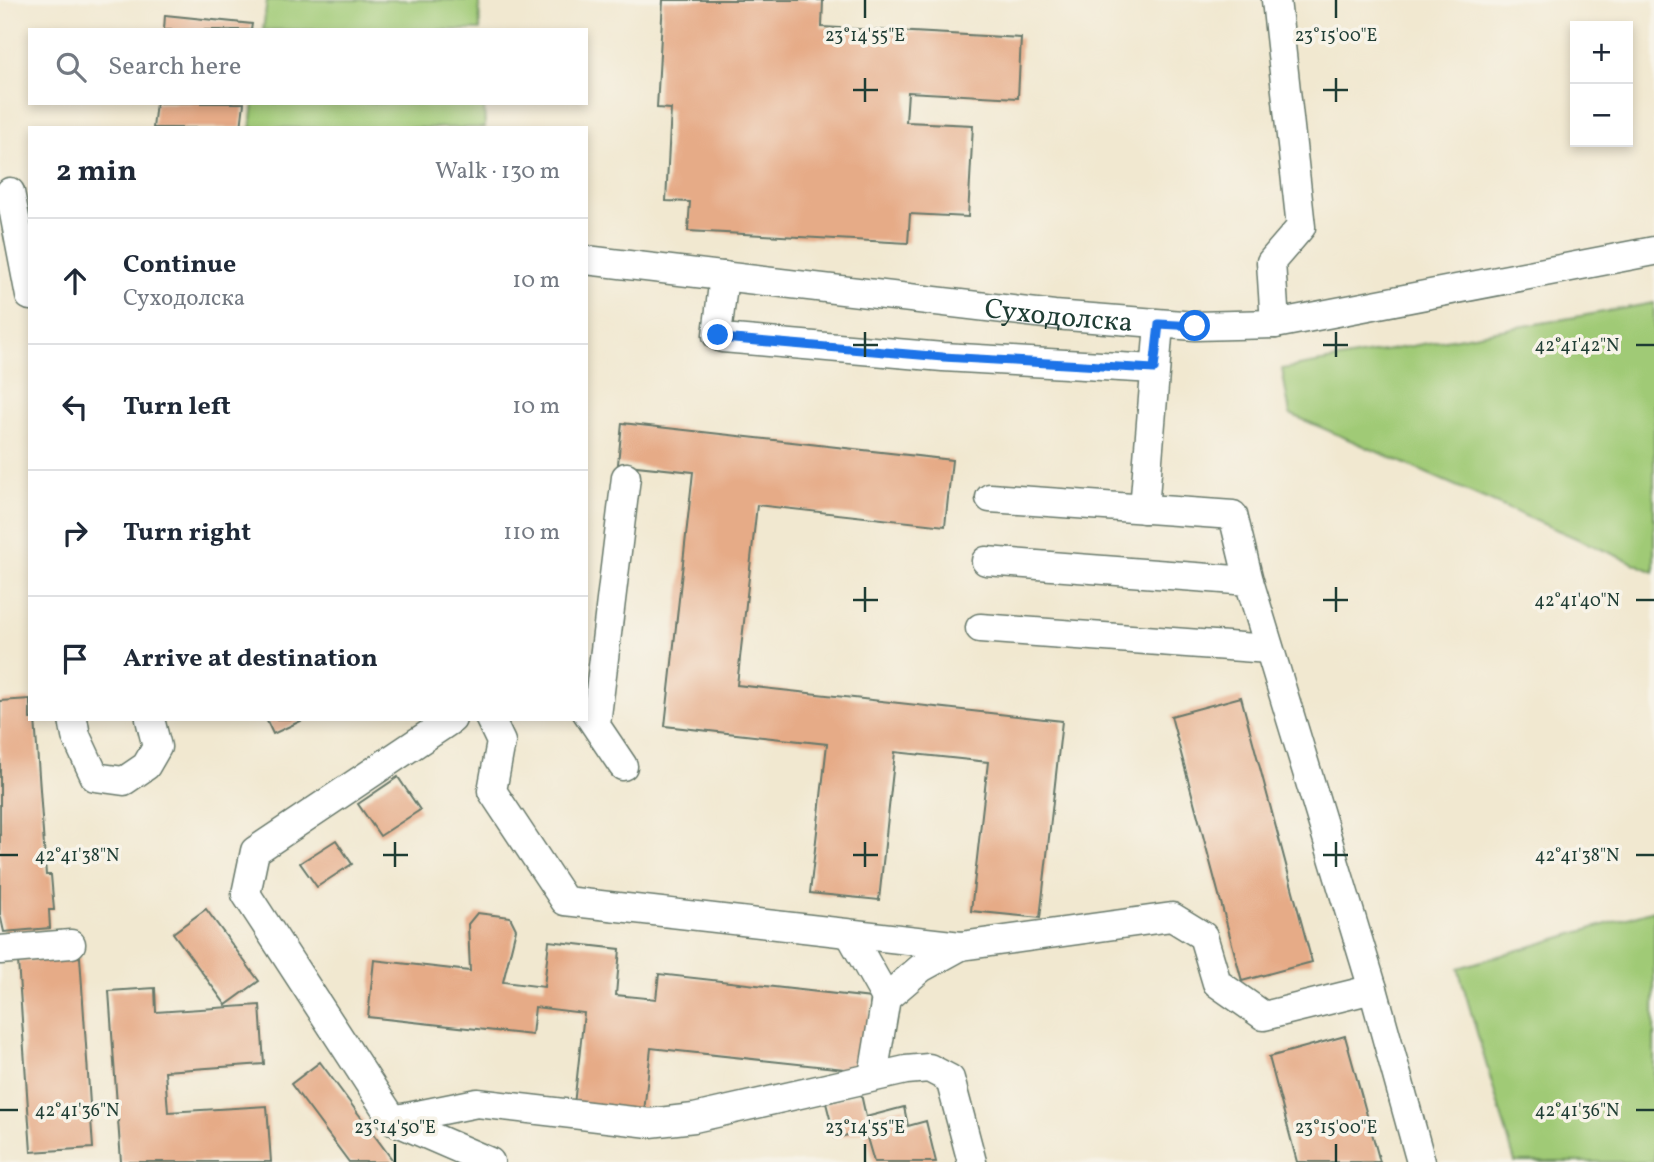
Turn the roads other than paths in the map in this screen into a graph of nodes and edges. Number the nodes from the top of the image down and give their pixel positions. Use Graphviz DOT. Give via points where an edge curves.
graph roads {
  1 [pos="1276,0"];
  2 [pos="13,193"];
  3 [pos="1654,251"];
  4 [pos="588,260"];
  5 [pos="724,276"];
  6 [pos="28,284"];
  7 [pos="1159,324"];
  8 [pos="1275,324"];
  9 [pos="1154,369"];
  10 [pos="626,477"];
  11 [pos="990,498"];
  12 [pos="1144,509"];
  13 [pos="986,561"];
  14 [pos="1249,581"];
  15 [pos="980,628"];
  16 [pos="1269,649"];
  17 [pos="591,718"];
  18 [pos="73,721"];
  19 [pos="150,721"];
  20 [pos="449,721"];
  21 [pos="491,721"];
  22 [pos="623,766"];
  23 [pos="851,936"];
  24 [pos="71,944"];
  25 [pos="961,946"];
  26 [pos="0,950"];
  27 [pos="1373,989"];
  28 [pos="886,998"];
  29 [pos="873,1076"];
  30 [pos="393,1120"];
  31 [pos="490,1162"];
  32 [pos="972,1162"];
  33 [pos="1421,1162"];
  1 -- 8 [label="street" via="1301,227 1271,262"];
  2 -- 6 [label="street"];
  3 -- 8 [label="street, Суходолска"];
  4 -- 5 [label="street, Суходолска"];
  5 -- 7 [label="street, Суходолска"];
  5 -- 9 [label="street" via="718,335 722,338"];
  7 -- 8 [label="street, Суходолска"];
  7 -- 9 [label="street"];
  9 -- 12 [label="street"];
  10 -- 17 [label="street"];
  11 -- 12 [label="street"];
  12 -- 14 [label="street" via="1233,515"];
  13 -- 14 [label="street"];
  14 -- 16 [label="street"];
  15 -- 16 [label="street"];
  16 -- 27 [label="street"];
  17 -- 22 [label="street"];
  18 -- 19 [label="street" via="95,776 124,781 146,765 157,747"];
  20 -- 30 [label="street" via="255,851 246,894"];
  21 -- 23 [label="street" via="501,742 492,791 565,901"];
  23 -- 25 [label="street"];
  23 -- 28 [label="street"];
  24 -- 26 [label="street"];
  25 -- 27 [label="street" via="1172,916 1203,936 1217,983 1264,1016"];
  25 -- 28 [label="street" via="921,968"];
  27 -- 33 [label="street"];
  28 -- 29 [label="street"];
  29 -- 30 [label="street" via="650,1124 477,1103"];
  29 -- 32 [label="street" via="929,1068 950,1079"];
  30 -- 31 [label="street"];
}
